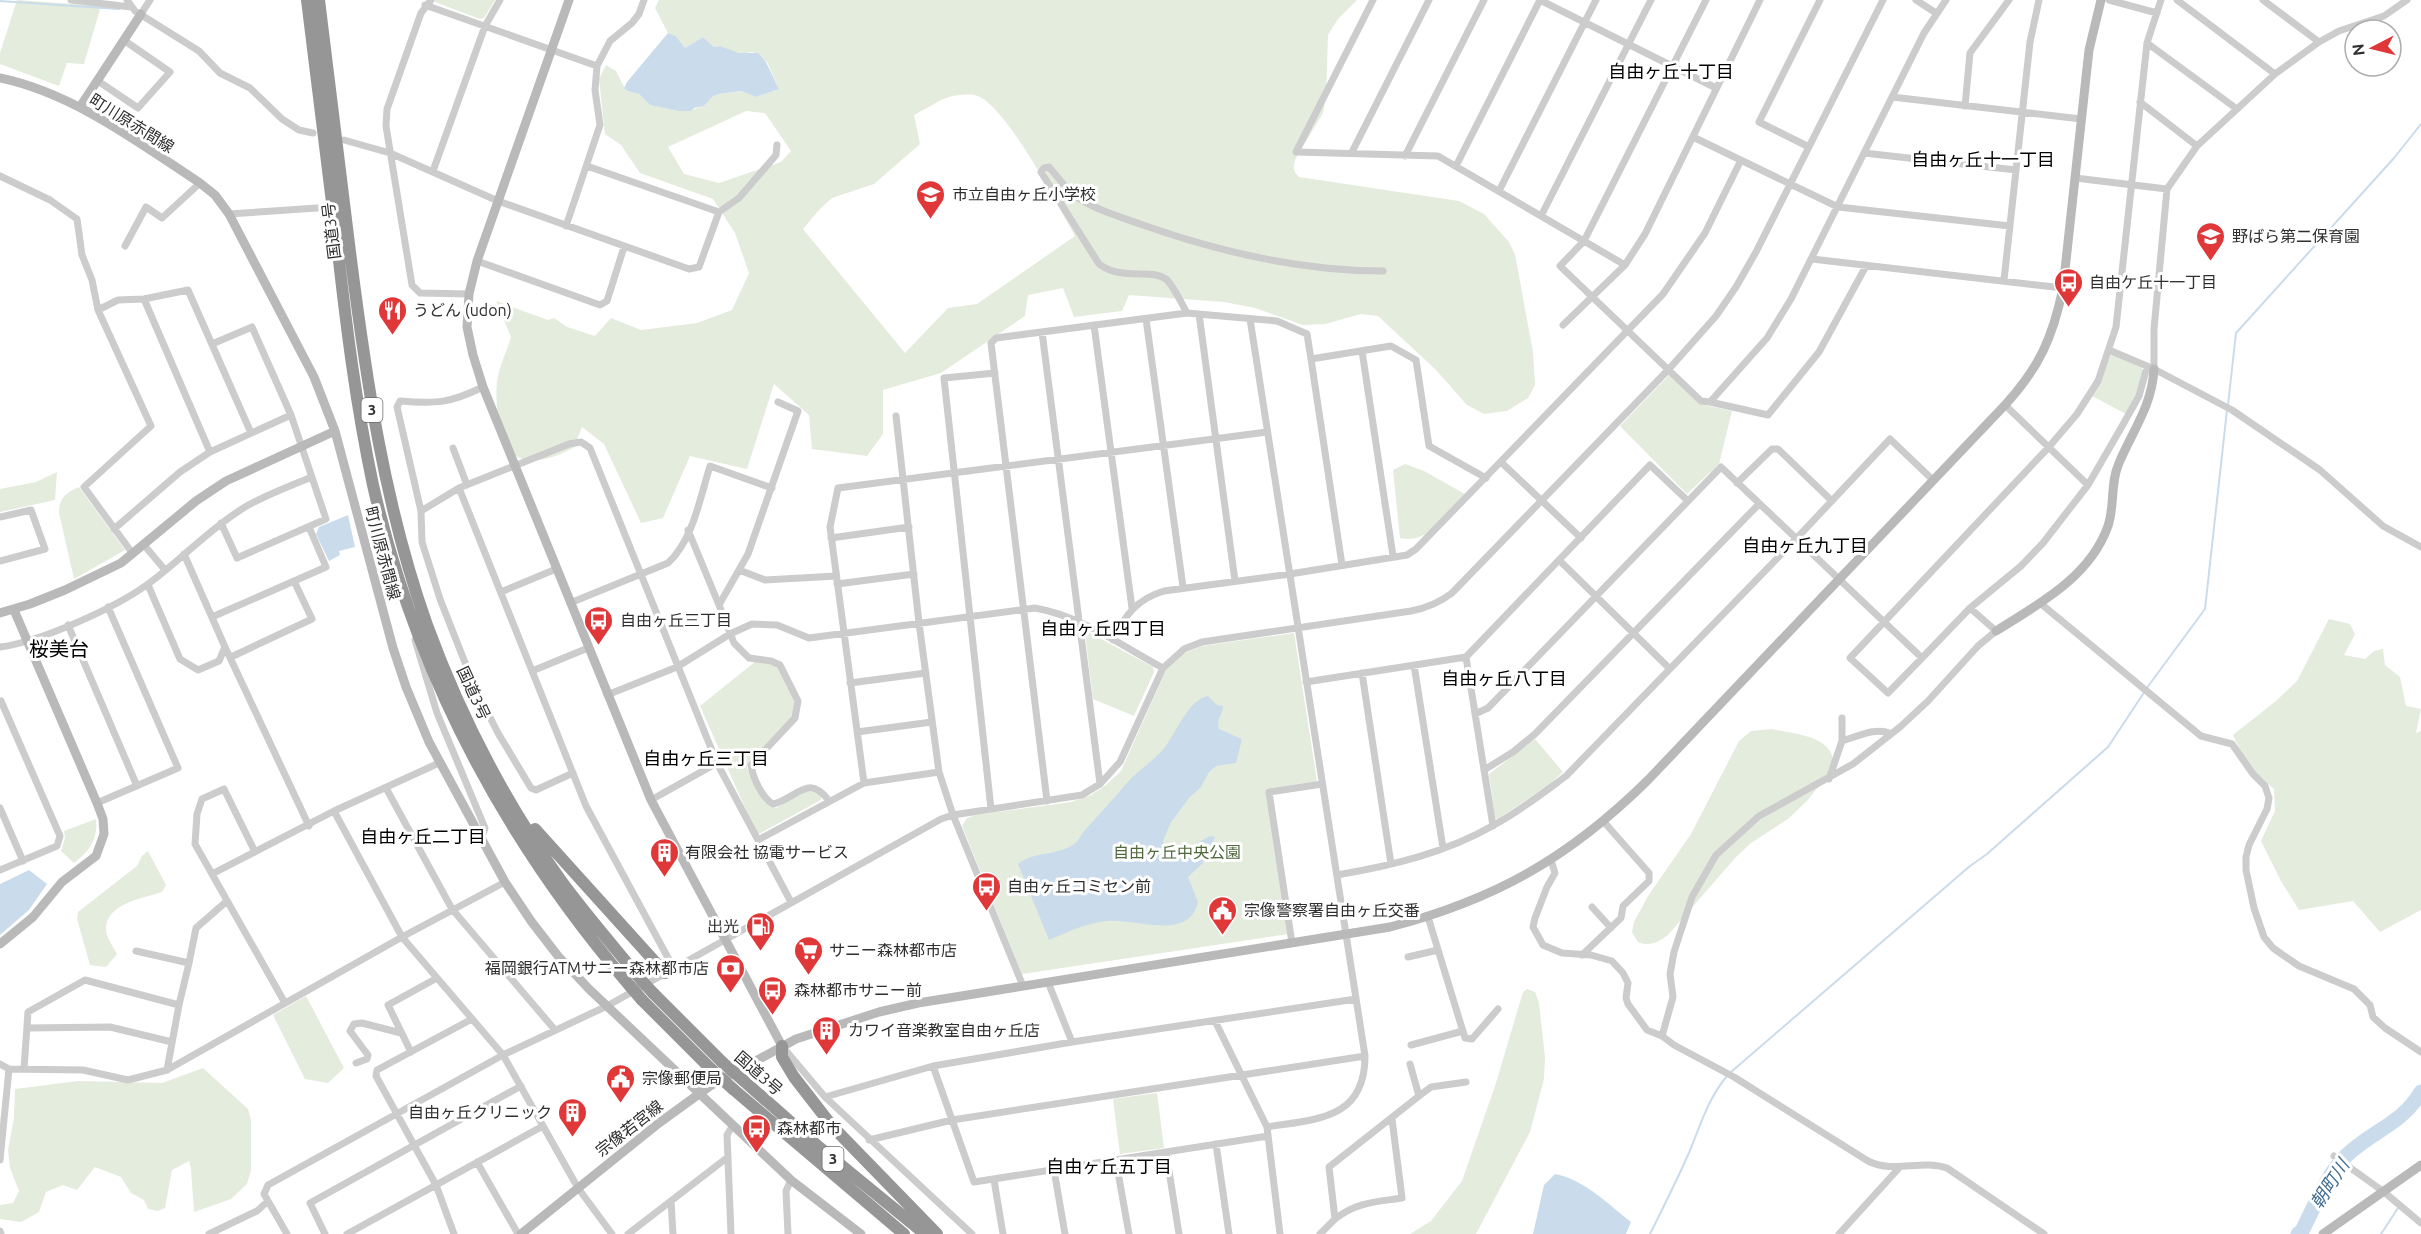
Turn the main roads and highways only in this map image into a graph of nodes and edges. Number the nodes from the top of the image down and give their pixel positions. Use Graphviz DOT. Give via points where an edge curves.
graph roads {
  1 [pos="307,0"];
  2 [pos="319,0"];
  3 [pos="509,798"];
  4 [pos="670,971"];
  5 [pos="647,997"];
  6 [pos="782,1046"];
  7 [pos="716,1066"];
  8 [pos="904,1234"];
  9 [pos="925,1234"];
  10 [pos="937,1234"];
  1 -- 5 [label="highway, 国道3号 / 3, bridge" via="364,435 373,485 416,629 436,680 498,803 553,890 630,986"];
  2 -- 3 [label="highway, 国道3号 / 3" via="360,331 386,483 427,625 470,724"];
  3 -- 4 [label="highway"];
  3 -- 5 [label="highway, 国道3号 / 3, bridge" via="563,882 642,981"];
  5 -- 7 [label="highway, 国道3号 / 3"];
  6 -- 10 [label="highway" via="782,1057 788,1067 827,1119"];
  7 -- 8 [label="highway, 国道3号 / 3, bridge" via="733,1089"];
  7 -- 9 [label="highway, 国道3号 / 3, bridge" via="744,1082"];
}
